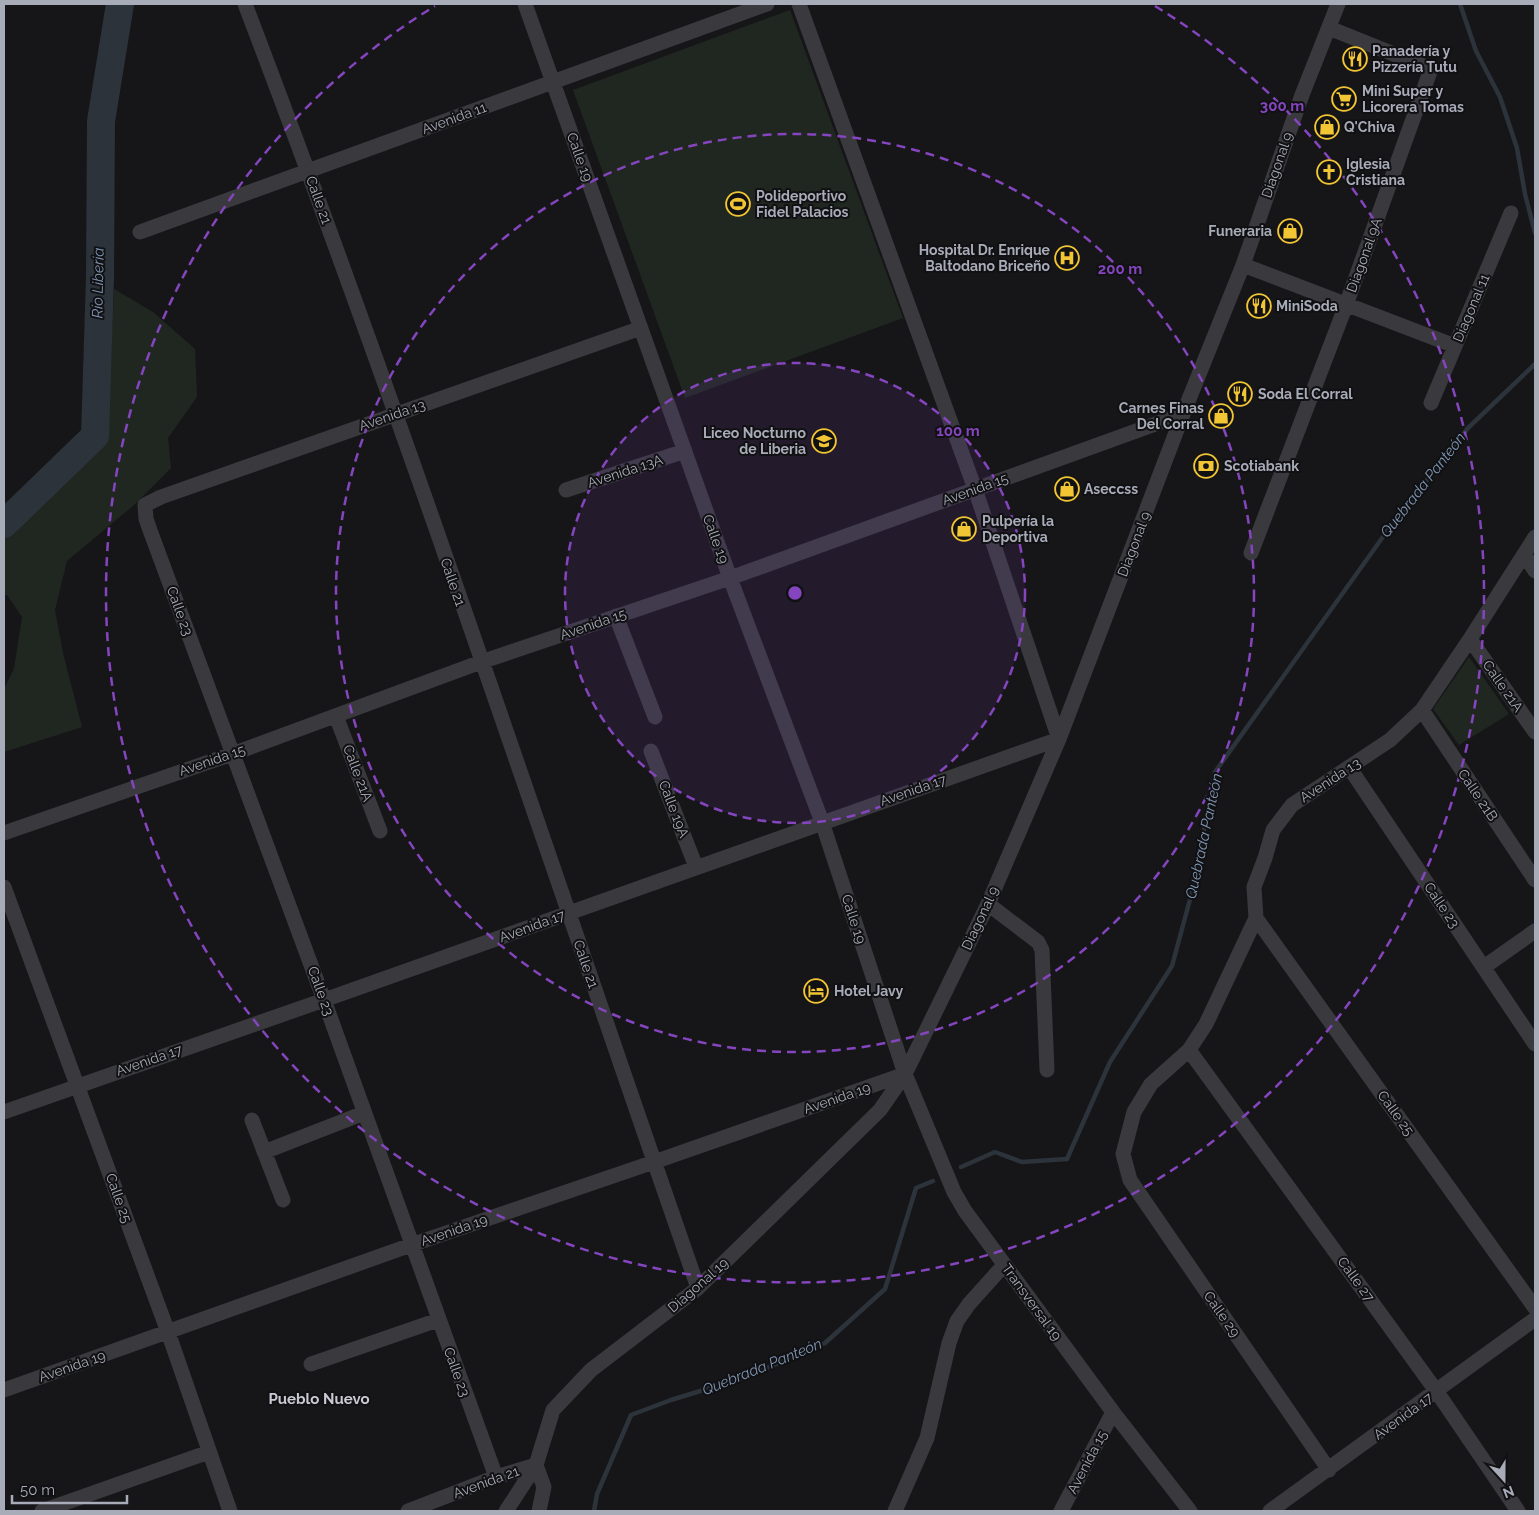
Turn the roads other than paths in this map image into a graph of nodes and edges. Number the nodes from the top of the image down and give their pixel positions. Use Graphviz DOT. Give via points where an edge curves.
graph roads {
  1 [pos="245,4"];
  2 [pos="525,4"];
  3 [pos="767,4"];
  4 [pos="799,4"];
  5 [pos="1338,4"];
  6 [pos="1329,28"];
  7 [pos="553,83"];
  8 [pos="309,170"];
  9 [pos="1511,213"];
  10 [pos="140,232"];
  11 [pos="1243,265"];
  12 [pos="1346,305"];
  13 [pos="641,328"];
  14 [pos="1455,346"];
  15 [pos="1431,403"];
  16 [pos="396,414"];
  17 [pos="1183,414"];
  18 [pos="684,451"];
  19 [pos="975,489"];
  20 [pos="566,490"];
  21 [pos="144,505"];
  22 [pos="1535,537"];
  23 [pos="1251,553"];
  24 [pos="1524,554"];
  25 [pos="1535,571"];
  26 [pos="730,578"];
  27 [pos="616,616"];
  28 [pos="1470,639"];
  29 [pos="481,662"];
  30 [pos="1422,710"];
  31 [pos="336,716"];
  32 [pos="655,717"];
  33 [pos="1535,732"];
  34 [pos="1059,738"];
  35 [pos="651,751"];
  36 [pos="232,754"];
  37 [pos="1350,767"];
  38 [pos="822,822"];
  39 [pos="380,831"];
  40 [pos="4,833"];
  41 [pos="696,867"];
  42 [pos="1535,880"];
  43 [pos="4,886"];
  44 [pos="988,904"];
  45 [pos="568,913"];
  46 [pos="1256,918"];
  47 [pos="1535,931"];
  48 [pos="1484,967"];
  49 [pos="324,1000"];
  50 [pos="1535,1044"];
  51 [pos="1189,1050"];
  52 [pos="1047,1070"];
  53 [pos="905,1074"];
  54 [pos="77,1085"];
  55 [pos="4,1112"];
  56 [pos="364,1113"];
  57 [pos="252,1120"];
  58 [pos="264,1152"];
  59 [pos="1123,1154"];
  60 [pos="654,1162"];
  61 [pos="283,1200"];
  62 [pos="411,1245"];
  63 [pos="1004,1265"];
  64 [pos="698,1288"];
  65 [pos="1535,1308"];
  66 [pos="1535,1319"];
  67 [pos="438,1320"];
  68 [pos="168,1332"];
  69 [pos="311,1364"];
  70 [pos="4,1390"];
  71 [pos="1437,1392"];
  72 [pos="1113,1412"];
  73 [pos="209,1452"];
  74 [pos="536,1465"];
  75 [pos="1329,1470"];
  76 [pos="496,1478"];
  77 [pos="42,1511"];
  78 [pos="230,1511"];
  79 [pos="408,1511"];
  80 [pos="506,1511"];
  81 [pos="540,1511"];
  82 [pos="895,1511"];
  83 [pos="1061,1511"];
  84 [pos="1190,1511"];
  85 [pos="1270,1511"];
  86 [pos="1518,1511"];
  1 -- 8 [label="street, Calle 21"];
  2 -- 7 [label="street, Calle 19"];
  3 -- 7 [label="street, Avenida 11"];
  4 -- 19 [label="street"];
  5 -- 6 [label="street, Diagonal 9"];
  6 -- 11 [label="street, Diagonal 9" via="1302,95"];
  6 -- 12 [label="street, Diagonal 9A" via="1432,69"];
  7 -- 8 [label="street, Avenida 11"];
  7 -- 13 [label="street, Calle 19"];
  8 -- 10 [label="street, Avenida 11"];
  8 -- 16 [label="street, Calle 21"];
  9 -- 14 [label="street, Diagonal 11"];
  11 -- 12 [label="street"];
  11 -- 17 [label="street, Diagonal 9"];
  12 -- 14 [label="street"];
  12 -- 23 [label="street, Diagonal 9A"];
  13 -- 16 [label="street, Avenida 13"];
  13 -- 18 [label="street, Calle 19"];
  14 -- 15 [label="street, Diagonal 11"];
  16 -- 21 [label="street, Avenida 13"];
  16 -- 29 [label="street, Calle 21"];
  17 -- 19 [label="street, Avenida 15"];
  17 -- 34 [label="street, Diagonal 9"];
  18 -- 20 [label="street, Avenida 13A"];
  18 -- 26 [label="street, Calle 19"];
  19 -- 26 [label="street, Avenida 15"];
  19 -- 34 [label="street"];
  21 -- 36 [label="street, Calle 23" via="146,519"];
  22 -- 24 [label="street, Avenida 13"];
  24 -- 25 [label="street"];
  24 -- 28 [label="street, Avenida 13"];
  26 -- 27 [label="street, Avenida 15"];
  26 -- 38 [label="street, Calle 19"];
  27 -- 29 [label="street, Avenida 15"];
  27 -- 32 [label="street"];
  28 -- 30 [label="street, Avenida 13"];
  28 -- 33 [label="street, Calle 21A"];
  29 -- 31 [label="street, Avenida 15"];
  29 -- 45 [label="street, Calle 21"];
  30 -- 37 [label="street, Avenida 13" via="1390,740"];
  30 -- 42 [label="street, Calle 21B"];
  31 -- 36 [label="street, Avenida 15"];
  31 -- 39 [label="street, Calle 21A"];
  34 -- 38 [label="street, Avenida 17"];
  34 -- 44 [label="street, Diagonal 9"];
  35 -- 41 [label="street, Calle 19A"];
  36 -- 40 [label="street, Avenida 15"];
  36 -- 49 [label="street, Calle 23"];
  37 -- 46 [label="street, Avenida 13" via="1292,805 1273,830 1254,887"];
  37 -- 48 [label="street, Calle 23"];
  38 -- 41 [label="street, Avenida 17"];
  38 -- 53 [label="street, Calle 19"];
  41 -- 45 [label="street, Avenida 17"];
  43 -- 54 [label="street, Calle 25"];
  44 -- 52 [label="street" via="1038,942 1042,950"];
  44 -- 53 [label="street, Diagonal 9"];
  45 -- 49 [label="street, Avenida 17"];
  45 -- 60 [label="street, Calle 21"];
  46 -- 51 [label="street, Avenida 13" via="1206,1024"];
  46 -- 65 [label="street, Calle 25"];
  47 -- 48 [label="street"];
  48 -- 50 [label="street, Calle 23"];
  49 -- 54 [label="street, Avenida 17"];
  49 -- 56 [label="street, Calle 23"];
  51 -- 59 [label="street, Avenida 13" via="1151,1084 1134,1112"];
  51 -- 71 [label="street, Calle 27"];
  53 -- 60 [label="street, Avenida 19"];
  53 -- 63 [label="street, Transversal 19" via="959,1201"];
  53 -- 64 [label="street, Diagonal 19" via="880,1110"];
  54 -- 55 [label="street, Avenida 17"];
  54 -- 68 [label="street, Calle 25"];
  56 -- 58 [label="street"];
  56 -- 62 [label="street, Calle 23"];
  57 -- 58 [label="street"];
  58 -- 61 [label="street"];
  59 -- 75 [label="street, Calle 29" via="1130,1180"];
  60 -- 62 [label="street, Avenida 19"];
  60 -- 64 [label="street, Calle 21"];
  62 -- 67 [label="street, Calle 23"];
  62 -- 68 [label="street, Avenida 19"];
  63 -- 72 [label="street, Transversal 19"];
  63 -- 82 [label="street" via="957,1321 927,1438"];
  64 -- 74 [label="street, Diagonal 19" via="591,1370 553,1410"];
  66 -- 71 [label="street, Avenida 17"];
  67 -- 69 [label="street"];
  67 -- 76 [label="street, Calle 23"];
  68 -- 70 [label="street, Avenida 19"];
  68 -- 73 [label="street, Calle 25"];
  71 -- 75 [label="street, Avenida 17"];
  71 -- 86 [label="street, Calle 27"];
  72 -- 83 [label="street, Avenida 15"];
  72 -- 84 [label="street, Transversal 19"];
  73 -- 77 [label="street"];
  73 -- 78 [label="street, Calle 25"];
  74 -- 76 [label="street, Avenida 21"];
  74 -- 80 [label="street, Diagonal 19"];
  74 -- 81 [label="street" via="544,1487"];
  75 -- 85 [label="street, Avenida 17"];
  76 -- 79 [label="street, Avenida 21"];
}
